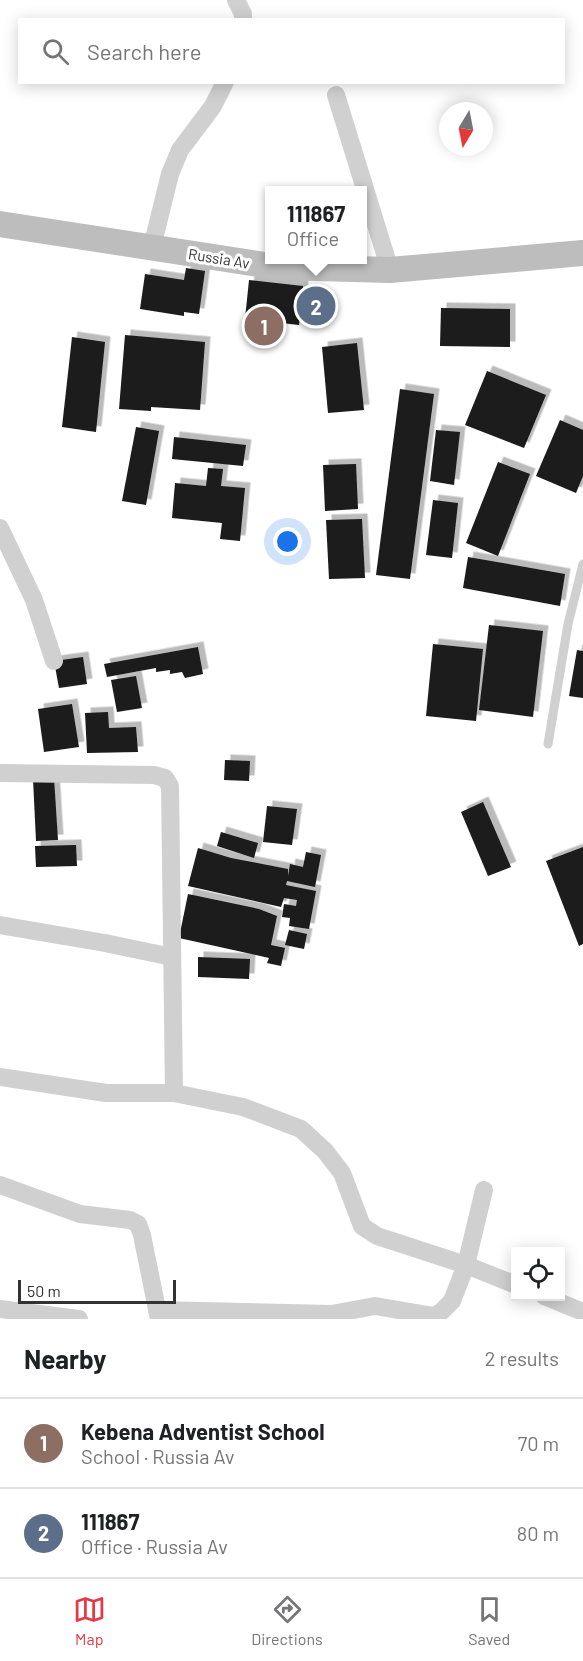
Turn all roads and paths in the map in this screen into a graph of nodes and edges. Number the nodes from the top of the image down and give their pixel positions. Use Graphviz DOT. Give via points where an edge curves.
graph roads {
  1 [pos="236,0"];
  2 [pos="243,18"];
  3 [pos="224,84"];
  4 [pos="336,95"];
  5 [pos="364,186"];
  6 [pos="367,195"];
  7 [pos="0,224"];
  8 [pos="152,247"];
  9 [pos="583,253"];
  10 [pos="390,270"];
  11 [pos="0,528"];
  12 [pos="583,564"];
  13 [pos="54,661"];
  14 [pos="548,744"];
  15 [pos="0,773"];
  16 [pos="0,925"];
  17 [pos="172,957"];
  18 [pos="0,1077"];
  19 [pos="174,1092"];
  20 [pos="0,1185"];
  21 [pos="484,1190"];
  22 [pos="466,1265"];
  23 [pos="511,1283"];
  24 [pos="556,1301"];
  25 [pos="0,1309"];
  26 [pos="583,1312"];
  27 [pos="158,1314"];
  28 [pos="79,1319"];
  1 -- 2 [label="street"];
  3 -- 8 [label="street" via="213,106 180,150"];
  4 -- 5 [label="street"];
  6 -- 10 [label="street"];
  7 -- 8 [label="main road, Russia Av"];
  8 -- 10 [label="main road, Russia Av" via="278,267"];
  9 -- 10 [label="main road, Russia Av"];
  11 -- 13 [label="street" via="34,600"];
  12 -- 14 [label="lane" via="568,624"];
  15 -- 17 [label="street" via="165,778 170,786"];
  16 -- 17 [label="street"];
  17 -- 19 [label="street"];
  18 -- 19 [label="street" via="106,1094"];
  19 -- 22 [label="street" via="243,1107 301,1129 325,1150 342,1173 362,1226 377,1236"];
  20 -- 27 [label="street" via="80,1214 138,1224"];
  21 -- 22 [label="street"];
  22 -- 23 [label="street"];
  22 -- 27 [label="street" via="452,1301 434,1316 375,1306 331,1314"];
  24 -- 26 [label="street"];
  25 -- 28 [label="street"];
}
